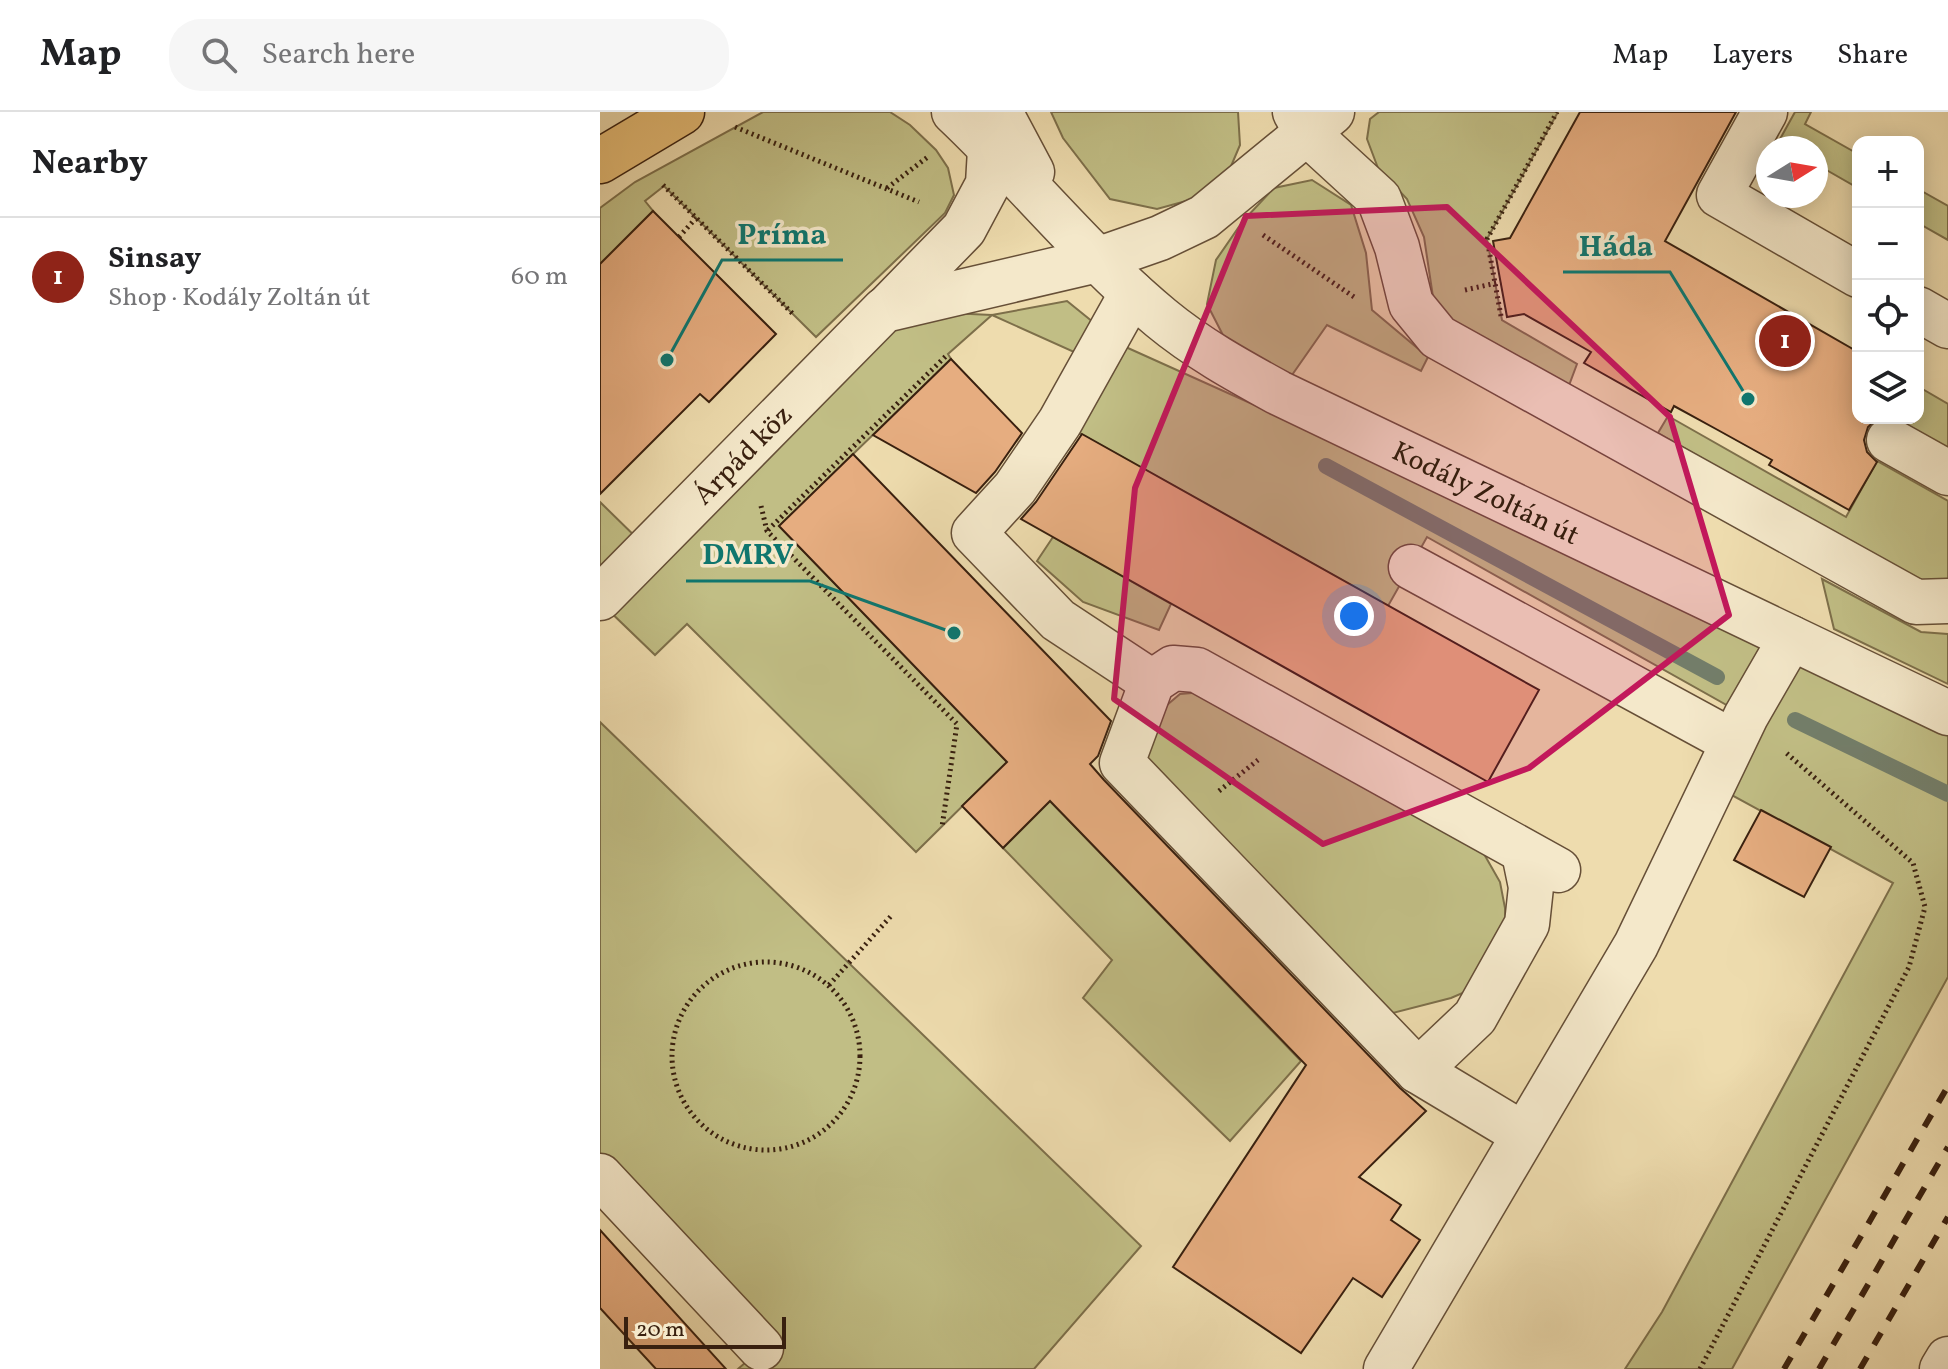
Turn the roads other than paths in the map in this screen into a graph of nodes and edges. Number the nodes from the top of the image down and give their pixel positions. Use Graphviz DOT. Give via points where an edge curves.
graph roads {
  1 [pos="640,112"];
  2 [pos="682,112"];
  3 [pos="1765,112"];
  4 [pos="1311,119"];
  5 [pos="945,131"];
  6 [pos="995,131"];
  7 [pos="600,147"];
  8 [pos="600,161"];
  9 [pos="1097,260"];
  10 [pos="1852,272"];
  11 [pos="1132,293"];
  12 [pos="884,310"];
  13 [pos="1924,312"];
  14 [pos="1948,326"];
  15 [pos="1889,440"];
  16 [pos="1948,473"];
  17 [pos="1411,567"];
  18 [pos="600,598"];
  19 [pos="1948,601"];
  20 [pos="1791,638"];
  21 [pos="1152,682"];
  22 [pos="1948,713"];
  23 [pos="1739,729"];
  24 [pos="1418,1071"];
  25 [pos="1523,1134"];
  26 [pos="600,1176"];
  27 [pos="761,1348"];
  28 [pos="1948,1359"];
  29 [pos="1386,1369"];
  30 [pos="1942,1369"];
  1 -- 7 [label="main road"];
  2 -- 8 [label="main road"];
  3 -- 10 [label="street" via="1719,195"];
  4 -- 9 [label="street" via="1204,217"];
  4 -- 19 [label="street" via="1379,199 1411,304 1438,337 1916,602"];
  5 -- 6 [label="street, Kodály Zoltán út"];
  6 -- 9 [label="street, Kodály Zoltán út" via="1058,220"];
  6 -- 12 [label="street, Árpád köz" via="988,184 964,229"];
  9 -- 11 [label="street, Kodály Zoltán út"];
  9 -- 12 [label="street"];
  11 -- 20 [label="street, Kodály Zoltán út" via="1200,346 1279,393"];
  11 -- 21 [label="street" via="1060,422 1015,488 974,533 1058,620"];
  12 -- 18 [label="street, Árpád köz"];
  13 -- 14 [label="street"];
  15 -- 16 [label="street"];
  17 -- 23 [label="street"];
  20 -- 22 [label="street, Kodály Zoltán út"];
  20 -- 23 [label="street"];
  21 -- 24 [label="street" via="1122,763"];
  21 -- 24 [label="street" via="1173,668 1197,670 1541,861 1531,887 1527,924 1475,1017"];
  23 -- 25 [label="street" via="1636,945"];
  24 -- 25 [label="street"];
  25 -- 29 [label="street"];
  26 -- 27 [label="street"];
  28 -- 30 [label="street"];
}
